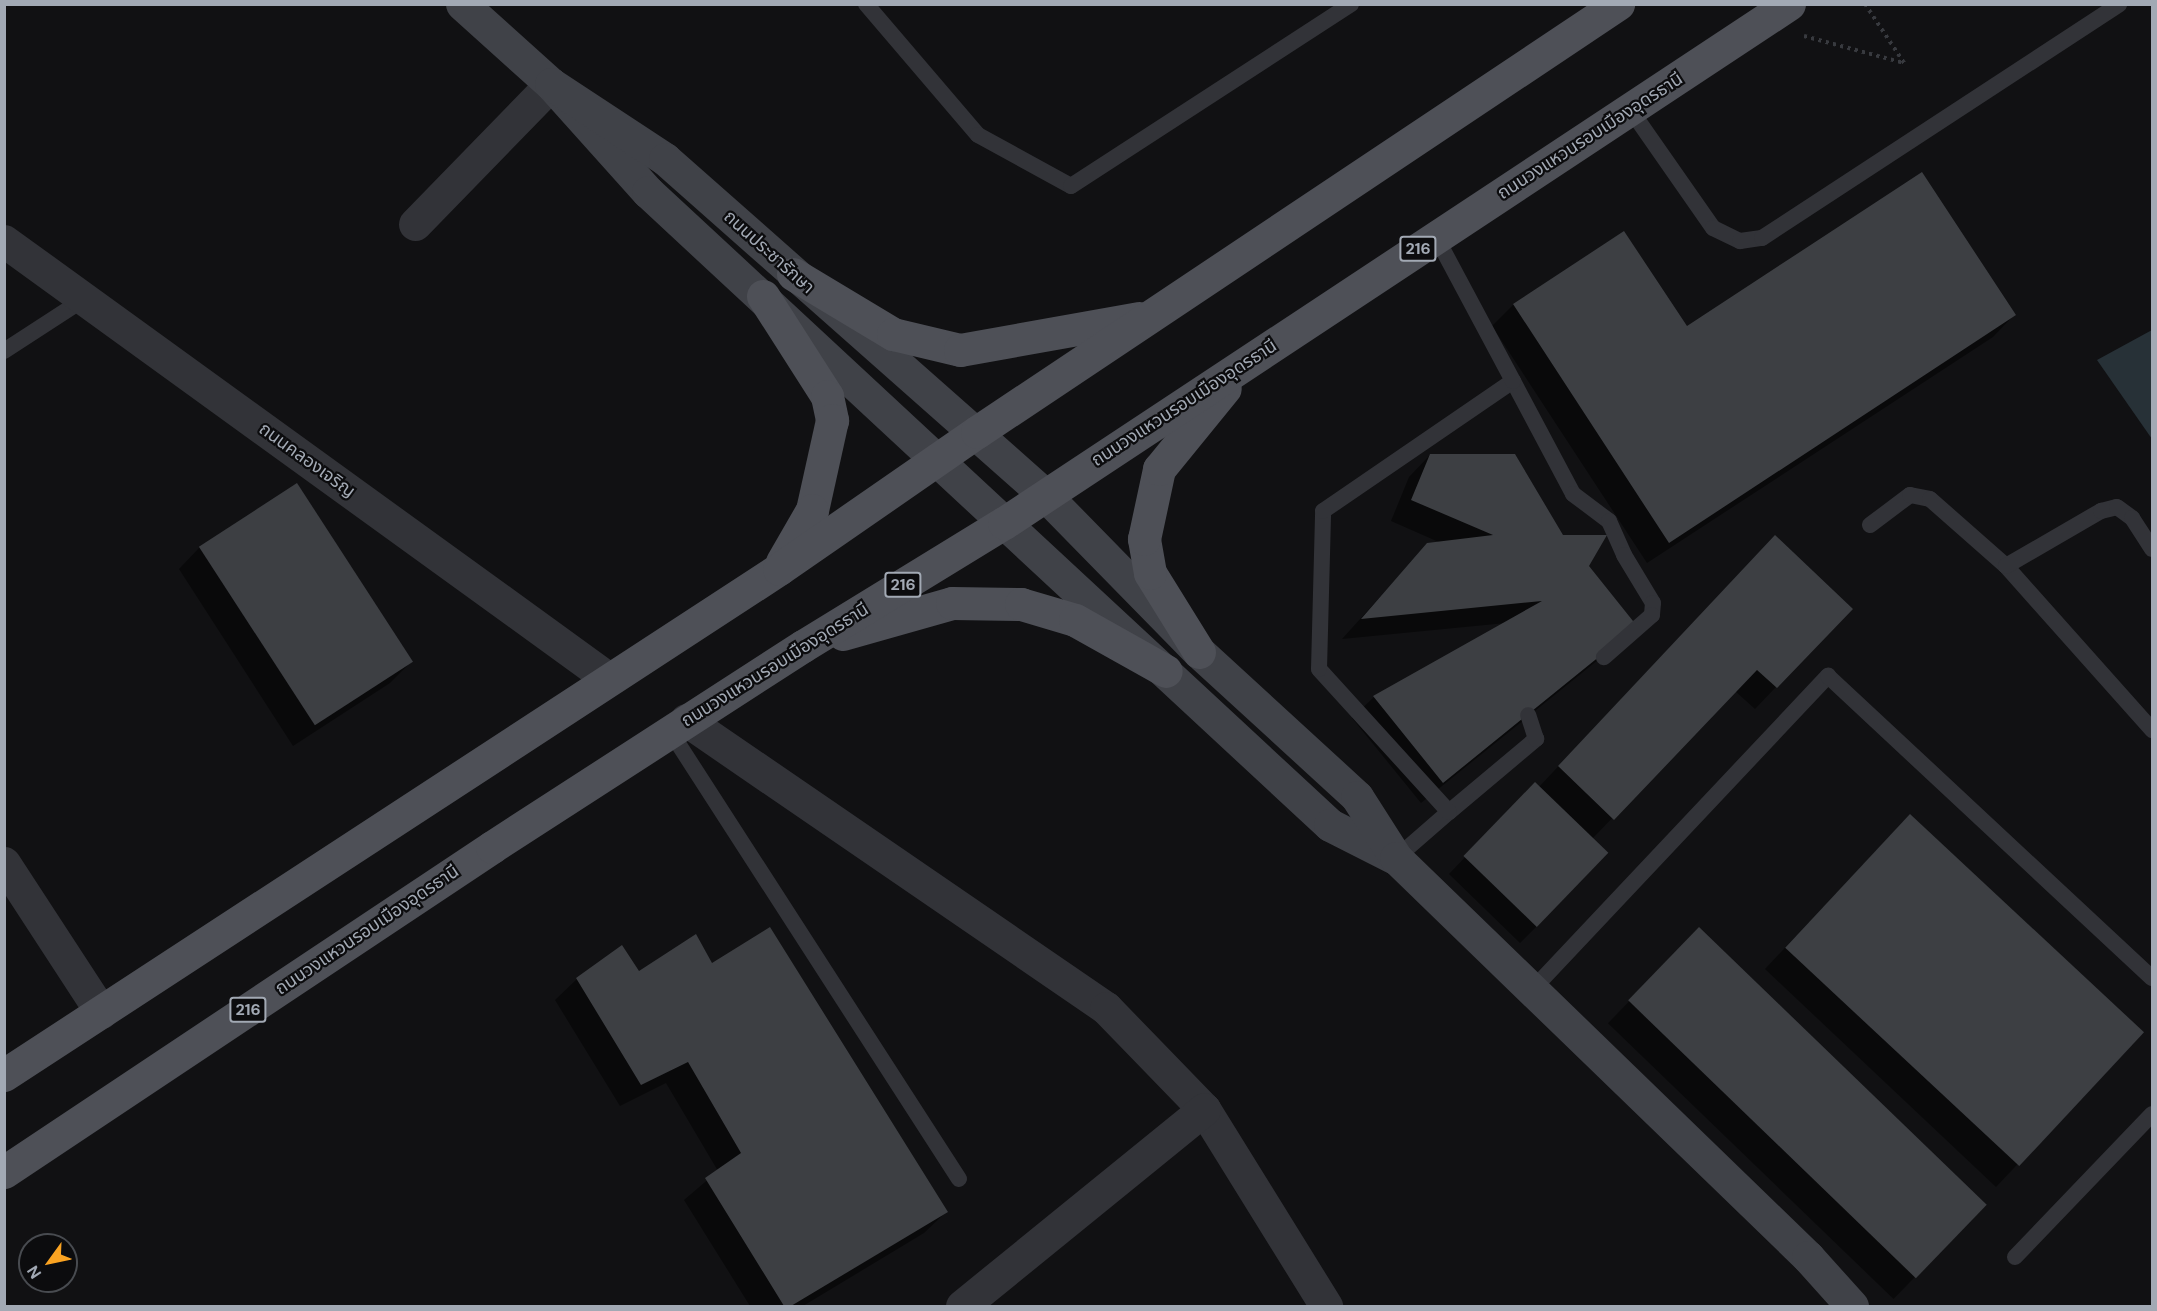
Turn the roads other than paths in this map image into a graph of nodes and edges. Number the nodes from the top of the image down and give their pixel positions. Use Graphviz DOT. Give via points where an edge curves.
graph roads {
  1 [pos="462,4"];
  2 [pos="866,4"];
  3 [pos="1351,4"];
  4 [pos="1618,4"];
  5 [pos="1790,4"];
  6 [pos="2119,4"];
  7 [pos="551,84"];
  8 [pos="1630,109"];
  9 [pos="415,225"];
  10 [pos="1436,237"];
  11 [pos="4,242"];
  12 [pos="793,274"];
  13 [pos="763,296"];
  14 [pos="84,299"];
  15 [pos="1154,315"];
  16 [pos="4,351"];
  17 [pos="1248,361"];
  18 [pos="1513,381"];
  19 [pos="977,432"];
  20 [pos="937,459"];
  21 [pos="1045,495"];
  22 [pos="1004,523"];
  23 [pos="1870,525"];
  24 [pos="2152,549"];
  25 [pos="2006,566"];
  26 [pos="779,569"];
  27 [pos="803,646"];
  28 [pos="1198,652"];
  29 [pos="1605,657"];
  30 [pos="1166,671"];
  31 [pos="609,679"];
  32 [pos="1528,715"];
  33 [pos="678,726"];
  34 [pos="2152,730"];
  35 [pos="1449,812"];
  36 [pos="1396,858"];
  37 [pos="4,863"];
  38 [pos="2152,978"];
  39 [pos="1532,990"];
  40 [pos="101,1012"];
  41 [pos="4,1075"];
  42 [pos="1204,1109"];
  43 [pos="2152,1114"];
  44 [pos="4,1173"];
  45 [pos="959,1179"];
  46 [pos="2015,1257"];
  47 [pos="962,1306"];
  48 [pos="1326,1306"];
  49 [pos="1852,1306"];
  1 -- 7 [label="main road, ถนนประชารักษา"];
  2 -- 3 [label="lane" via="978,135 1071,186"];
  4 -- 15 [label="main road"];
  5 -- 8 [label="main road, ถนนวงแหวนรอบเมืองอุดรธานี / 216"];
  6 -- 8 [label="lane" via="1762,238 1740,241 1713,228"];
  7 -- 9 [label="street"];
  7 -- 12 [label="main road, ถนนประชารักษา" via="665,159"];
  7 -- 13 [label="main road, ถนนประชารักษา" via="648,192"];
  8 -- 10 [label="main road, ถนนวงแหวนรอบเมืองอุดรธานี / 216"];
  10 -- 17 [label="main road, ถนนวงแหวนรอบเมืองอุดรธานี / 216"];
  10 -- 18 [label="lane"];
  11 -- 14 [label="street, ถนนคลองเจริญ"];
  12 -- 15 [label="main road" via="893,334 960,350"];
  12 -- 19 [label="main road, ถนนประชารักษา"];
  13 -- 20 [label="main road, ถนนประชารักษา"];
  13 -- 26 [label="main road" via="827,396 832,420 812,510"];
  14 -- 16 [label="lane"];
  14 -- 31 [label="street, ถนนคลองเจริญ"];
  15 -- 19 [label="main road"];
  17 -- 21 [label="main road, ถนนวงแหวนรอบเมืองอุดรธานี / 216"];
  17 -- 28 [label="main road" via="1159,469 1144,538 1150,573"];
  18 -- 29 [label="lane" via="1573,494 1609,521 1653,603 1652,615"];
  18 -- 35 [label="lane" via="1323,511 1319,669"];
  19 -- 20 [label="main road"];
  19 -- 21 [label="main road, ถนนประชารักษา"];
  20 -- 22 [label="main road, ถนนประชารักษา"];
  20 -- 26 [label="main road"];
  21 -- 22 [label="main road, ถนนวงแหวนรอบเมืองอุดรธานี / 216"];
  21 -- 28 [label="main road, ถนนประชารักษา"];
  22 -- 27 [label="main road, ถนนวงแหวนรอบเมืองอุดรธานี / 216"];
  22 -- 30 [label="main road, ถนนประชารักษา"];
  23 -- 25 [label="lane" via="1910,495 1930,499"];
  24 -- 25 [label="lane" via="2132,518 2117,507 2101,511"];
  25 -- 34 [label="lane"];
  26 -- 31 [label="main road"];
  27 -- 30 [label="main road" via="951,603 1021,604 1075,620"];
  27 -- 33 [label="main road, ถนนวงแหวนรอบเมืองอุดรธานี / 216"];
  28 -- 36 [label="main road, ถนนประชารักษา" via="1357,797"];
  30 -- 36 [label="main road, ถนนประชารักษา" via="1330,825"];
  31 -- 40 [label="main road"];
  32 -- 35 [label="lane" via="1536,739"];
  33 -- 42 [label="street" via="1106,1008"];
  33 -- 44 [label="main road, ถนนวงแหวนรอบเมืองอุดรธานี / 216"];
  33 -- 45 [label="lane"];
  35 -- 36 [label="lane"];
  36 -- 39 [label="main road"];
  37 -- 40 [label="street"];
  38 -- 39 [label="lane" via="1828,676"];
  39 -- 49 [label="main road" via="1808,1257"];
  40 -- 41 [label="main road"];
  42 -- 47 [label="street"];
  42 -- 48 [label="street"];
  43 -- 46 [label="lane"];
}
